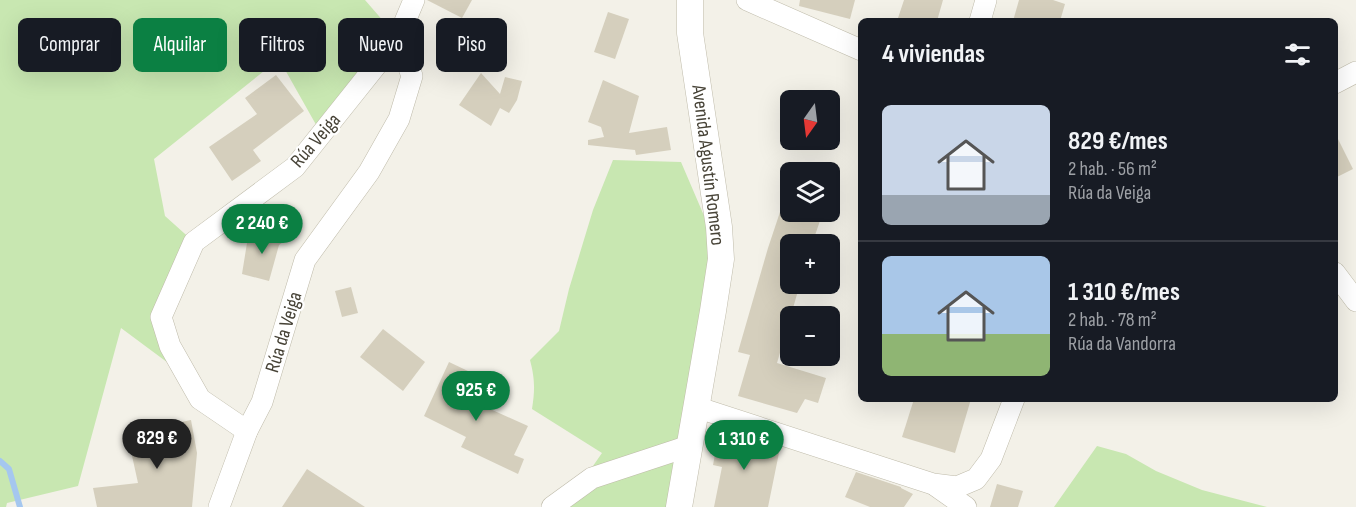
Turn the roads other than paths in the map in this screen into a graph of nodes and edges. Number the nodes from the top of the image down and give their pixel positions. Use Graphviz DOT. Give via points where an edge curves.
graph roads {
  1 [pos="414,0"];
  2 [pos="690,0"];
  3 [pos="747,0"];
  4 [pos="986,0"];
  5 [pos="406,18"];
  6 [pos="981,18"];
  7 [pos="858,49"];
  8 [pos="371,72"];
  9 [pos="411,72"];
  10 [pos="1356,72"];
  11 [pos="1338,81"];
  12 [pos="1338,277"];
  13 [pos="1356,301"];
  14 [pos="1013,402"];
  15 [pos="696,407"];
  16 [pos="247,431"];
  17 [pos="689,446"];
  18 [pos="933,484"];
  19 [pos="219,507"];
  20 [pos="552,507"];
  21 [pos="679,507"];
  22 [pos="966,507"];
  1 -- 5 [label="street, Rúa Veiga"];
  2 -- 15 [label="street, Avenida Agustín Romero" via="690,33 721,259"];
  3 -- 7 [label="street"];
  4 -- 6 [label="street"];
  8 -- 16 [label="street, Rúa Veiga" via="295,167 194,242 160,317 170,346 200,399"];
  9 -- 16 [label="street, Rúa da Veiga" via="399,119 369,172 305,260 262,402"];
  10 -- 11 [label="street"];
  12 -- 13 [label="street"];
  14 -- 18 [label="street" via="991,459 976,479 957,487"];
  15 -- 17 [label="street, Avenida Agustín Romero"];
  15 -- 18 [label="street"];
  16 -- 19 [label="street, Rúa da Veiga"];
  17 -- 20 [label="street" via="592,478"];
  17 -- 21 [label="street, Avenida Agustín Romero"];
  18 -- 22 [label="street"];
}
